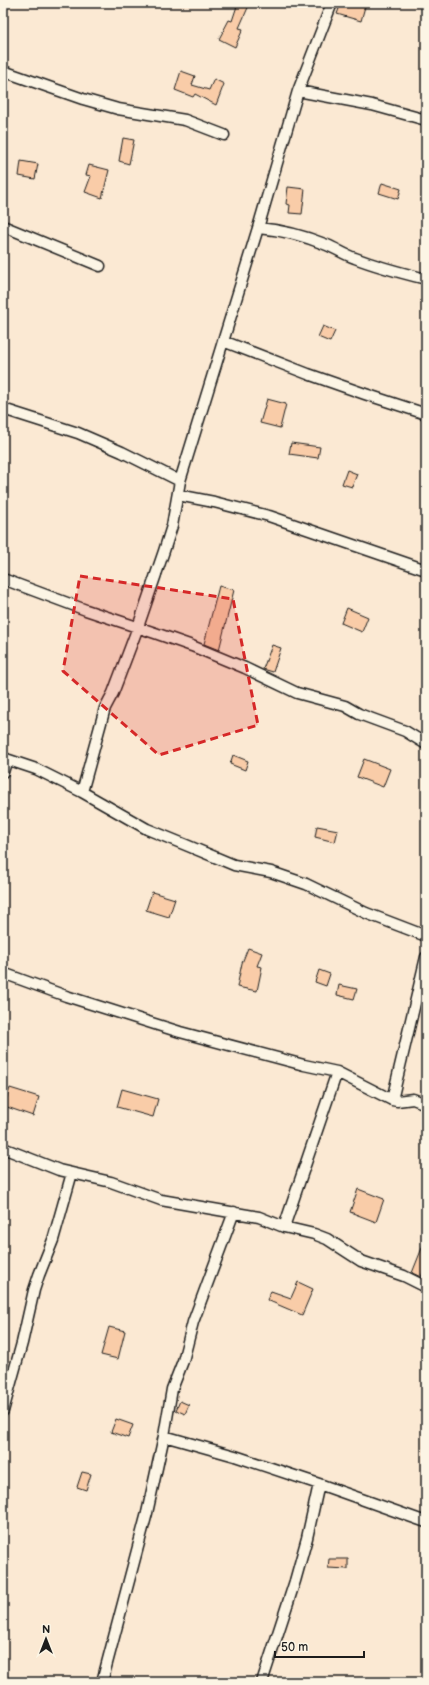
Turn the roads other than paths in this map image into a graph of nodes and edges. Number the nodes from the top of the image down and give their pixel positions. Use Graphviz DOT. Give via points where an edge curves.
graph roads {
  1 [pos="332,3"];
  2 [pos="3,71"];
  3 [pos="298,91"];
  4 [pos="426,120"];
  5 [pos="224,135"];
  6 [pos="3,226"];
  7 [pos="258,228"];
  8 [pos="100,266"];
  9 [pos="426,279"];
  10 [pos="223,341"];
  11 [pos="3,409"];
  12 [pos="426,414"];
  13 [pos="180,481"];
  14 [pos="178,495"];
  15 [pos="426,570"];
  16 [pos="3,579"];
  17 [pos="138,627"];
  18 [pos="426,744"];
  19 [pos="5,758"];
  20 [pos="3,772"];
  21 [pos="82,792"];
  22 [pos="426,936"];
  23 [pos="426,957"];
  24 [pos="3,973"];
  25 [pos="337,1072"];
  26 [pos="392,1100"];
  27 [pos="426,1104"];
  28 [pos="3,1148"];
  29 [pos="72,1173"];
  30 [pos="234,1212"];
  31 [pos="284,1227"];
  32 [pos="426,1287"];
  33 [pos="3,1411"];
  34 [pos="164,1436"];
  35 [pos="319,1484"];
  36 [pos="426,1522"];
  37 [pos="102,1682"];
  38 [pos="262,1682"];
  1 -- 3 [label="street"];
  2 -- 5 [label="street" via="82,100 185,120"];
  3 -- 4 [label="street" via="372,105"];
  3 -- 7 [label="street"];
  6 -- 8 [label="street"];
  7 -- 9 [label="street" via="308,238 378,266"];
  7 -- 10 [label="street"];
  10 -- 12 [label="street" via="308,374"];
  10 -- 13 [label="street"];
  11 -- 13 [label="street" via="78,433"];
  13 -- 14 [label="street"];
  14 -- 15 [label="street" via="269,516"];
  14 -- 17 [label="street" via="164,552"];
  16 -- 17 [label="street"];
  17 -- 18 [label="street" via="227,660 297,693 346,706 359,714 405,731"];
  17 -- 21 [label="street" via="105,708"];
  19 -- 20 [label="street"];
  19 -- 21 [label="street" via="36,769"];
  21 -- 22 [label="street" via="147,829 186,846 234,865 271,872 306,884 366,913"];
  23 -- 26 [label="street"];
  24 -- 25 [label="street" via="180,1032"];
  25 -- 26 [label="street"];
  25 -- 31 [label="street"];
  26 -- 27 [label="street" via="413,1099"];
  28 -- 29 [label="street" via="38,1163"];
  29 -- 30 [label="street" via="111,1182 161,1200"];
  29 -- 33 [label="street" via="53,1240 34,1290"];
  30 -- 31 [label="street" via="259,1217"];
  30 -- 34 [label="street" via="193,1322 183,1361 172,1389"];
  31 -- 32 [label="street" via="327,1239 361,1261 404,1276"];
  34 -- 35 [label="street"];
  34 -- 37 [label="street" via="134,1565"];
  35 -- 36 [label="street"];
  35 -- 38 [label="street" via="295,1581"];
}
